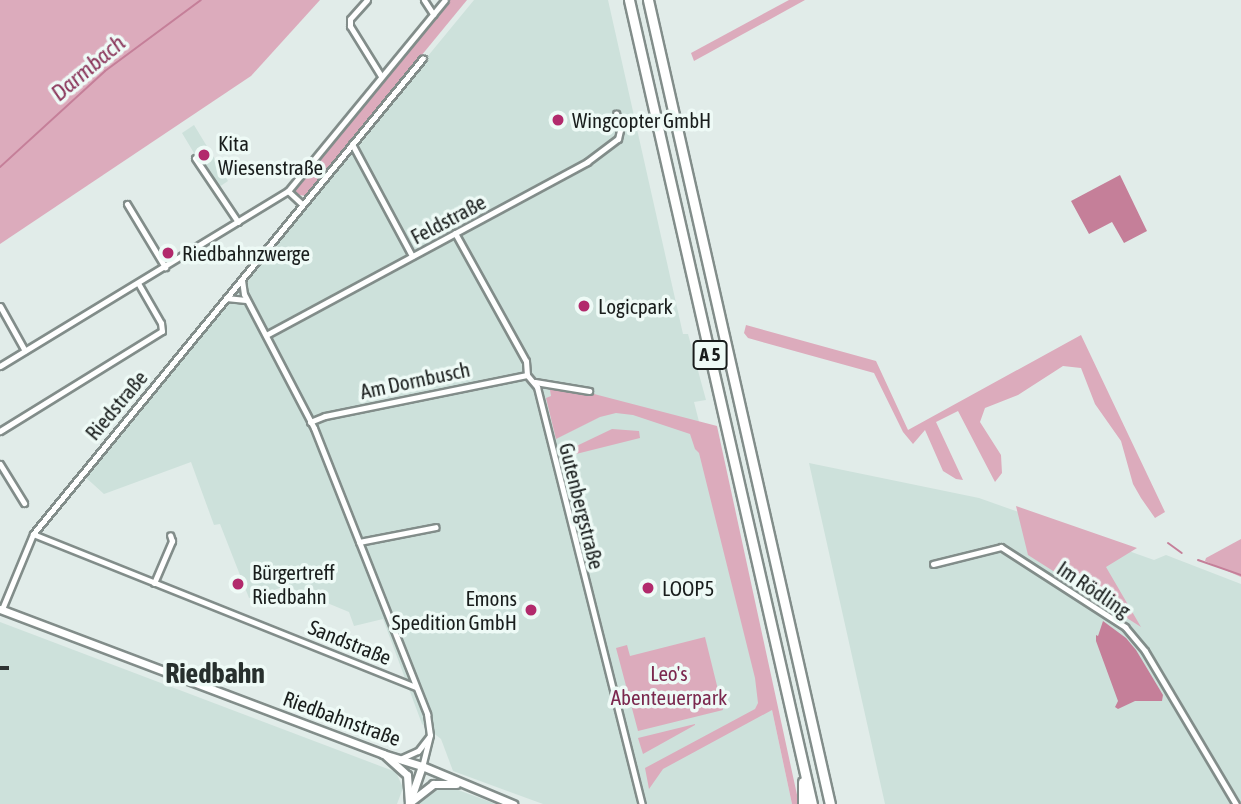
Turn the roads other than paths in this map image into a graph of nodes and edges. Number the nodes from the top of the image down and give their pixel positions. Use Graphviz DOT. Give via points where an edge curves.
graph roads {
  1 [pos="367,0"];
  2 [pos="424,0"];
  3 [pos="445,0"];
  4 [pos="629,0"];
  5 [pos="648,0"];
  6 [pos="433,14"];
  7 [pos="423,58"];
  8 [pos="381,76"];
  9 [pos="616,113"];
  10 [pos="352,144"];
  11 [pos="195,158"];
  12 [pos="288,191"];
  13 [pos="127,204"];
  14 [pos="302,204"];
  15 [pos="238,222"];
  16 [pos="455,233"];
  17 [pos="412,256"];
  18 [pos="164,267"];
  19 [pos="243,277"];
  20 [pos="138,283"];
  21 [pos="226,298"];
  22 [pos="248,300"];
  23 [pos="0,306"];
  24 [pos="266,335"];
  25 [pos="26,351"];
  26 [pos="0,358"];
  27 [pos="2,365"];
  28 [pos="527,375"];
  29 [pos="535,382"];
  30 [pos="589,391"];
  31 [pos="310,422"];
  32 [pos="0,431"];
  33 [pos="0,464"];
  34 [pos="24,503"];
  35 [pos="436,527"];
  36 [pos="33,534"];
  37 [pos="170,534"];
  38 [pos="359,542"];
  39 [pos="933,564"];
  40 [pos="154,583"];
  41 [pos="1,609"];
  42 [pos="416,687"];
  43 [pos="430,735"];
  44 [pos="383,754"];
  45 [pos="402,758"];
  46 [pos="422,766"];
  47 [pos="804,766"];
  48 [pos="826,784"];
  49 [pos="467,787"];
  50 [pos="640,801"];
  51 [pos="409,803"];
  52 [pos="513,804"];
  53 [pos="803,804"];
  54 [pos="812,804"];
  55 [pos="830,804"];
  56 [pos="836,804"];
  57 [pos="1237,804"];
  1 -- 8 [label="street" via="349,23"];
  2 -- 6 [label="street"];
  3 -- 6 [label="street"];
  4 -- 47 [label="highway, A 5"];
  5 -- 48 [label="highway, A 5"];
  6 -- 8 [label="street"];
  7 -- 10 [label="street, Riedstraße"];
  8 -- 12 [label="street"];
  9 -- 16 [label="street, Feldstraße" via="618,139 587,162"];
  10 -- 14 [label="street, Riedstraße"];
  10 -- 17 [label="street"];
  11 -- 15 [label="street"];
  12 -- 14 [label="street"];
  12 -- 15 [label="street"];
  13 -- 18 [label="street"];
  14 -- 19 [label="street, Riedstraße"];
  15 -- 18 [label="street"];
  16 -- 17 [label="street, Feldstraße"];
  16 -- 28 [label="street" via="526,361"];
  17 -- 24 [label="street, Feldstraße"];
  18 -- 20 [label="street"];
  19 -- 21 [label="street, Riedstraße"];
  19 -- 22 [label="street"];
  20 -- 25 [label="street"];
  20 -- 32 [label="street" via="162,331"];
  21 -- 22 [label="street"];
  21 -- 36 [label="street, Riedstraße"];
  22 -- 24 [label="street"];
  23 -- 25 [label="street"];
  24 -- 31 [label="street"];
  25 -- 27 [label="street"];
  26 -- 27 [label="street"];
  28 -- 29 [label="street"];
  28 -- 31 [label="street, Am Dornbusch"];
  29 -- 30 [label="street"];
  29 -- 50 [label="street, Gutenbergstraße"];
  31 -- 38 [label="street"];
  33 -- 34 [label="street"];
  35 -- 38 [label="street"];
  36 -- 40 [label="street, Sandstraße"];
  36 -- 41 [label="street"];
  37 -- 40 [label="street" via="172,541"];
  38 -- 42 [label="street"];
  39 -- 57 [label="street, Im Rödling" via="1001,547 1125,627 1145,651"];
  40 -- 42 [label="street, Sandstraße"];
  41 -- 44 [label="main road, Riedbahnstraße"];
  42 -- 43 [label="street"];
  43 -- 45 [label="street" via="418,751"];
  43 -- 46 [label="street"];
  44 -- 45 [label="main road, Riedbahnstraße"];
  44 -- 51 [label="main road" via="405,771"];
  45 -- 46 [label="main road, Riedbahnstraße"];
  46 -- 49 [label="main road, Riedbahnstraße"];
  46 -- 51 [label="main road"];
  47 -- 53 [label="highway"];
  47 -- 54 [label="highway, A 5"];
  48 -- 55 [label="highway, A 5"];
  48 -- 56 [label="highway"];
  49 -- 51 [label="main road" via="436,783"];
  49 -- 52 [label="main road, Riedbahnstraße"];
}
